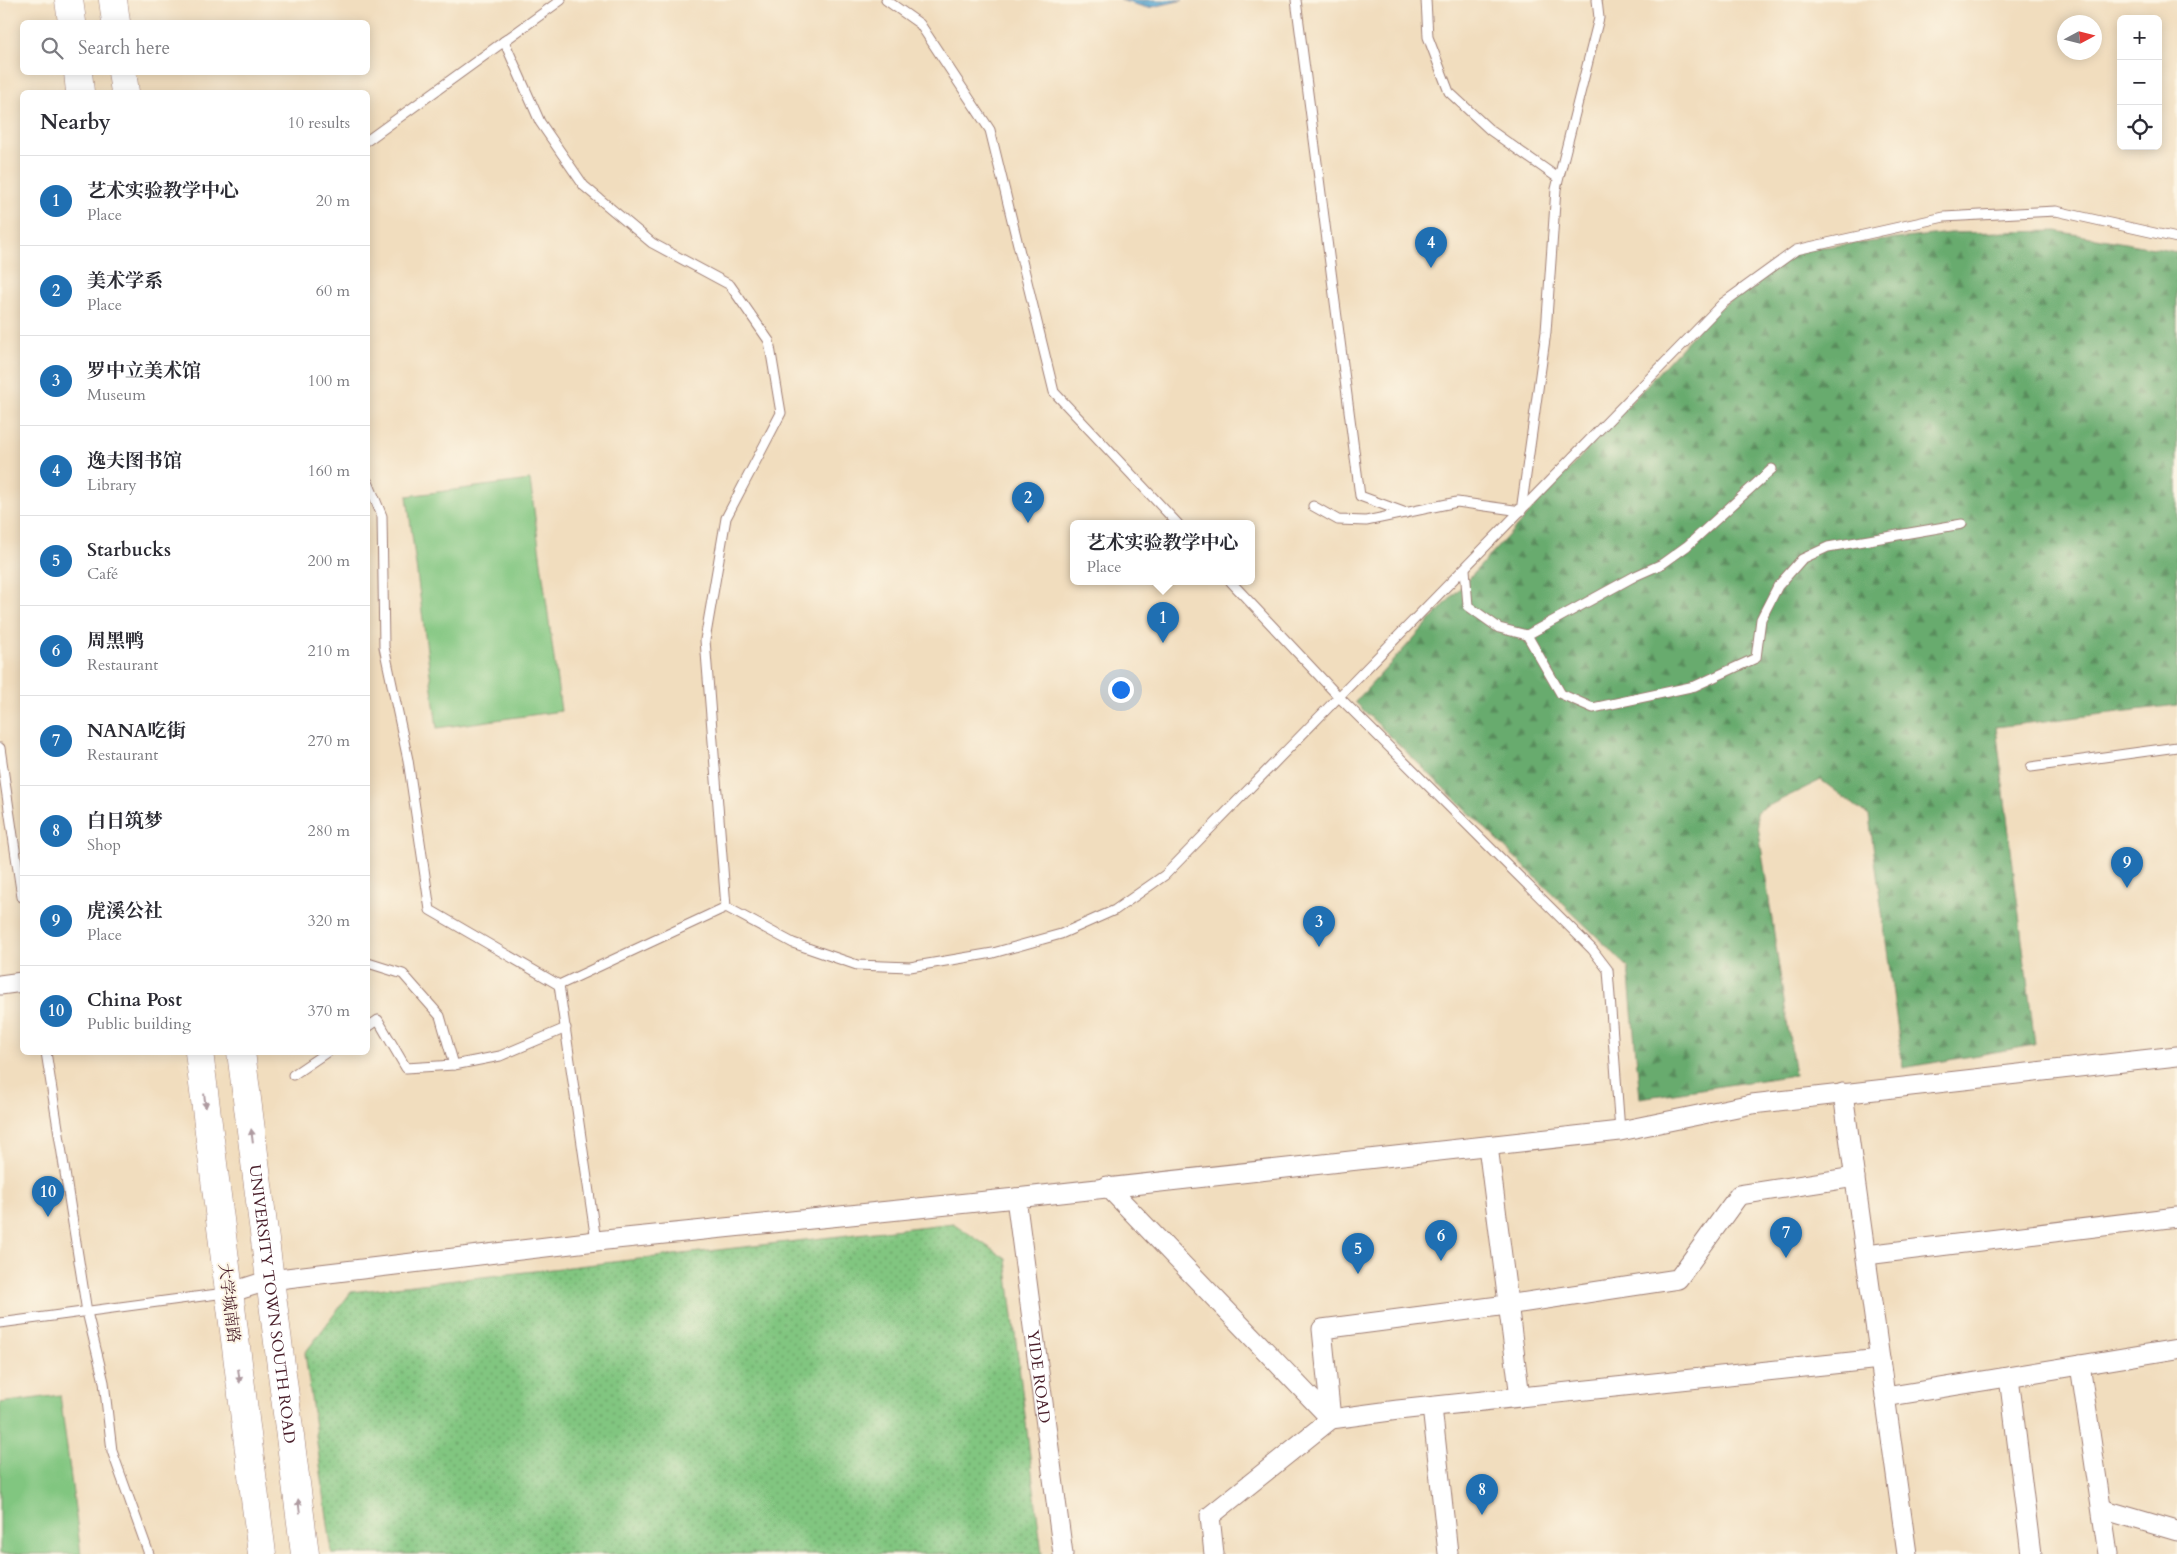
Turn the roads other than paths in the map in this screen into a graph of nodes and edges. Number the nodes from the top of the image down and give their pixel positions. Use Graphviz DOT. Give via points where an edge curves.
graph roads {
  1 [pos="69,0"];
  2 [pos="113,0"];
  3 [pos="561,0"];
  4 [pos="886,0"];
  5 [pos="1296,0"];
  6 [pos="1426,0"];
  7 [pos="1597,0"];
  8 [pos="72,20"];
  9 [pos="116,20"];
  10 [pos="504,41"];
  11 [pos="78,75"];
  12 [pos="122,75"];
  13 [pos="80,90"];
  14 [pos="124,90"];
  15 [pos="370,139"];
  16 [pos="1558,178"];
  17 [pos="2177,238"];
  18 [pos="1772,469"];
  19 [pos="370,487"];
  20 [pos="1313,506"];
  21 [pos="1521,511"];
  22 [pos="1406,513"];
  23 [pos="1174,520"];
  24 [pos="1962,524"];
  25 [pos="1465,569"];
  26 [pos="1234,585"];
  27 [pos="1527,635"];
  28 [pos="1340,698"];
  29 [pos="2177,747"];
  30 [pos="0,748"];
  31 [pos="2031,767"];
  32 [pos="20,883"];
  33 [pos="726,907"];
  34 [pos="370,964"];
  35 [pos="20,982"];
  36 [pos="0,985"];
  37 [pos="559,985"];
  38 [pos="370,1026"];
  39 [pos="566,1028"];
  40 [pos="46,1055"];
  41 [pos="199,1055"];
  42 [pos="241,1055"];
  43 [pos="323,1055"];
  44 [pos="2177,1056"];
  45 [pos="454,1065"];
  46 [pos="293,1075"];
  47 [pos="1843,1094"];
  48 [pos="1620,1131"];
  49 [pos="1488,1146"];
  50 [pos="1855,1177"];
  51 [pos="1107,1186"];
  52 [pos="1016,1198"];
  53 [pos="2177,1217"];
  54 [pos="596,1241"];
  55 [pos="1866,1255"];
  56 [pos="270,1280"];
  57 [pos="229,1293"];
  58 [pos="1507,1305"];
  59 [pos="87,1312"];
  60 [pos="0,1323"];
  61 [pos="2177,1349"];
  62 [pos="1880,1359"];
  63 [pos="2080,1366"];
  64 [pos="2010,1377"];
  65 [pos="1520,1397"];
  66 [pos="1885,1397"];
  67 [pos="1432,1407"];
  68 [pos="1331,1419"];
  69 [pos="2102,1509"];
  70 [pos="2177,1531"];
  71 [pos="149,1554"];
  72 [pos="262,1554"];
  73 [pos="306,1554"];
  74 [pos="1063,1554"];
  75 [pos="1214,1554"];
  76 [pos="1448,1554"];
  77 [pos="1907,1554"];
  78 [pos="2032,1554"];
  79 [pos="2108,1554"];
  1 -- 8 [label="main road"];
  2 -- 9 [label="main road"];
  3 -- 10 [label="lane"];
  4 -- 23 [label="lane" via="920,24 990,130 1054,392"];
  5 -- 22 [label="lane" via="1360,496"];
  6 -- 16 [label="lane" via="1428,37 1449,92 1490,130"];
  7 -- 16 [label="lane" via="1599,18"];
  10 -- 15 [label="lane"];
  10 -- 33 [label="lane" via="540,122 584,186 652,243 730,285 769,342 782,412 726,518 705,640"];
  11 -- 13 [label="main road"];
  12 -- 14 [label="main road"];
  16 -- 21 [label="lane" via="1546,332"];
  17 -- 21 [label="lane" via="2056,210 1944,217 1796,250 1723,303"];
  18 -- 27 [label="lane" via="1687,546 1662,564"];
  19 -- 37 [label="lane" via="382,516 384,647 408,760 430,910"];
  20 -- 22 [label="lane" via="1338,520 1366,521"];
  21 -- 22 [label="lane" via="1457,502"];
  21 -- 25 [label="lane"];
  24 -- 27 [label="lane" via="1828,547 1802,559 1778,586 1761,619 1756,658 1695,686 1594,708 1562,694"];
  25 -- 27 [label="lane" via="1468,606 1499,628"];
  25 -- 28 [label="lane"];
  26 -- 28 [label="lane"];
  28 -- 33 [label="lane" via="1165,875 1115,910 1061,934 993,953 910,967 858,965 794,943"];
  28 -- 48 [label="lane" via="1592,950 1608,970"];
  29 -- 31 [label="lane"];
  30 -- 32 [label="lane"];
  33 -- 37 [label="lane"];
  34 -- 45 [label="lane" via="403,974 440,1016"];
  35 -- 36 [label="street"];
  37 -- 39 [label="lane"];
  38 -- 45 [label="lane" via="378,1020 406,1068"];
  39 -- 45 [label="lane" via="500,1056"];
  39 -- 54 [label="lane"];
  40 -- 59 [label="lane"];
  41 -- 57 [label="main road, 大学城南路, one-way"];
  56 -- 42 [label="main road, UNIVERSITY TOWN SOUTH ROAD, one-way"];
  43 -- 46 [label="lane"];
  44 -- 47 [label="street"];
  47 -- 48 [label="street" via="1752,1104"];
  47 -- 50 [label="street"];
  48 -- 49 [label="street"];
  49 -- 51 [label="street"];
  49 -- 58 [label="street"];
  50 -- 55 [label="street"];
  50 -- 58 [label="street" via="1738,1195 1678,1279"];
  51 -- 52 [label="street"];
  51 -- 68 [label="street"];
  52 -- 54 [label="street"];
  52 -- 74 [label="street, YIDE ROAD"];
  53 -- 55 [label="street"];
  54 -- 56 [label="street"];
  55 -- 62 [label="street"];
  56 -- 57 [label="street"];
  73 -- 56 [label="main road, UNIVERSITY TOWN SOUTH ROAD, one-way"];
  57 -- 59 [label="lane"];
  57 -- 72 [label="main road, 大学城南路, one-way"];
  58 -- 65 [label="street"];
  58 -- 68 [label="street" via="1322,1329"];
  59 -- 60 [label="lane"];
  59 -- 71 [label="lane" via="104,1382 112,1451"];
  61 -- 63 [label="street"];
  62 -- 65 [label="street"];
  62 -- 66 [label="street"];
  63 -- 64 [label="street"];
  63 -- 69 [label="street"];
  64 -- 66 [label="street"];
  64 -- 78 [label="street"];
  65 -- 67 [label="street"];
  66 -- 77 [label="street"];
  67 -- 68 [label="street"];
  67 -- 76 [label="street"];
  68 -- 75 [label="street" via="1210,1516"];
  69 -- 70 [label="street"];
  69 -- 79 [label="street"];
}
